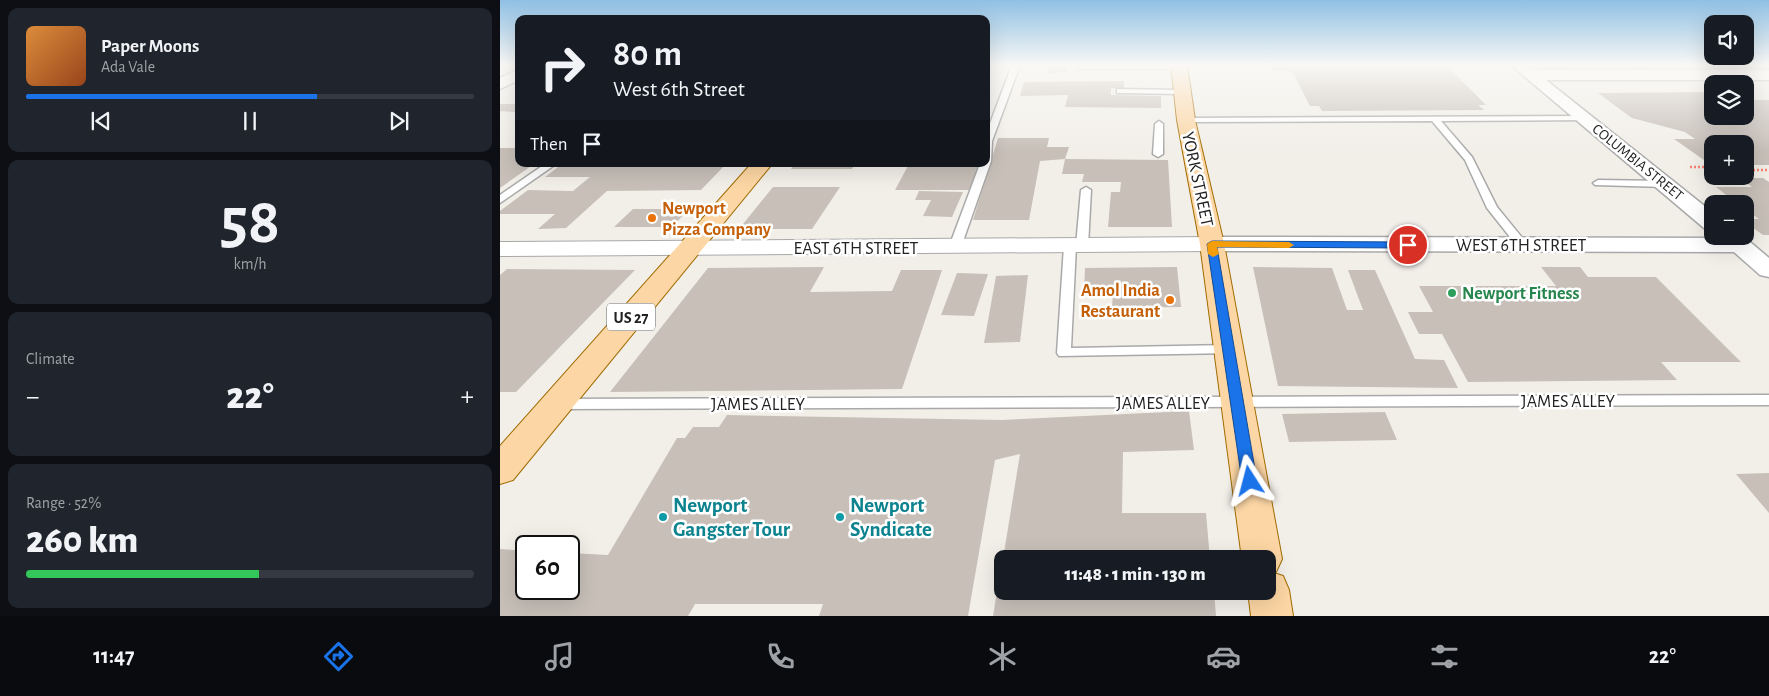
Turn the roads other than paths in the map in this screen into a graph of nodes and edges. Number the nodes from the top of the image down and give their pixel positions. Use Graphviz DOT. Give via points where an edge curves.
graph roads {
  1 [pos="1005,94"];
  2 [pos="1182,94"];
  3 [pos="1554,94"];
  4 [pos="1584,118"];
  5 [pos="1435,119"];
  6 [pos="1186,120"];
  7 [pos="1159,124"];
  8 [pos="990,136"];
  9 [pos="1158,154"];
  10 [pos="547,167"];
  11 [pos="759,167"];
  12 [pos="984,167"];
  13 [pos="1598,183"];
  14 [pos="1665,184"];
  15 [pos="1086,190"];
  16 [pos="500,200"];
  17 [pos="1704,216"];
  18 [pos="1704,242"];
  19 [pos="1212,244"];
  20 [pos="1522,245"];
  21 [pos="1739,245"];
  22 [pos="1076,246"];
  23 [pos="955,247"];
  24 [pos="500,249"];
  25 [pos="688,249"];
  26 [pos="1767,266"];
  27 [pos="1228,350"];
  28 [pos="1769,400"];
  29 [pos="1237,403"];
  30 [pos="558,404"];
  31 [pos="500,470"];
  32 [pos="1261,550"];
  33 [pos="1270,600"];
  34 [pos="1272,616"];
  1 -- 8 [label="lane"];
  2 -- 6 [label="main road, YORK STREET"];
  3 -- 4 [label="street, COLUMBIA STREET"];
  4 -- 5 [label="lane"];
  4 -- 14 [label="street, COLUMBIA STREET"];
  5 -- 6 [label="lane"];
  5 -- 20 [label="lane" via="1469,159 1492,208"];
  6 -- 19 [label="main road, YORK STREET"];
  7 -- 9 [label="lane"];
  10 -- 16 [label="lane"];
  11 -- 25 [label="main road, US 27"];
  12 -- 23 [label="lane"];
  13 -- 14 [label="lane"];
  14 -- 17 [label="street, COLUMBIA STREET"];
  15 -- 22 [label="lane"];
  18 -- 20 [label="street, WEST 6TH STREET"];
  19 -- 20 [label="street, WEST 6TH STREET"];
  19 -- 22 [label="street, EAST 6TH STREET"];
  19 -- 27 [label="main road, YORK STREET"];
  21 -- 26 [label="street"];
  22 -- 23 [label="street, EAST 6TH STREET"];
  22 -- 27 [label="lane" via="1064,353"];
  23 -- 25 [label="street, EAST 6TH STREET"];
  24 -- 25 [label="street, EAST 6TH STREET"];
  25 -- 30 [label="main road, US 27"];
  27 -- 29 [label="main road, YORK STREET"];
  28 -- 29 [label="lane, JAMES ALLEY"];
  29 -- 30 [label="lane, JAMES ALLEY"];
  29 -- 32 [label="main road, YORK STREET"];
  30 -- 31 [label="main road, US 27"];
  33 -- 34 [label="main road"];
}
